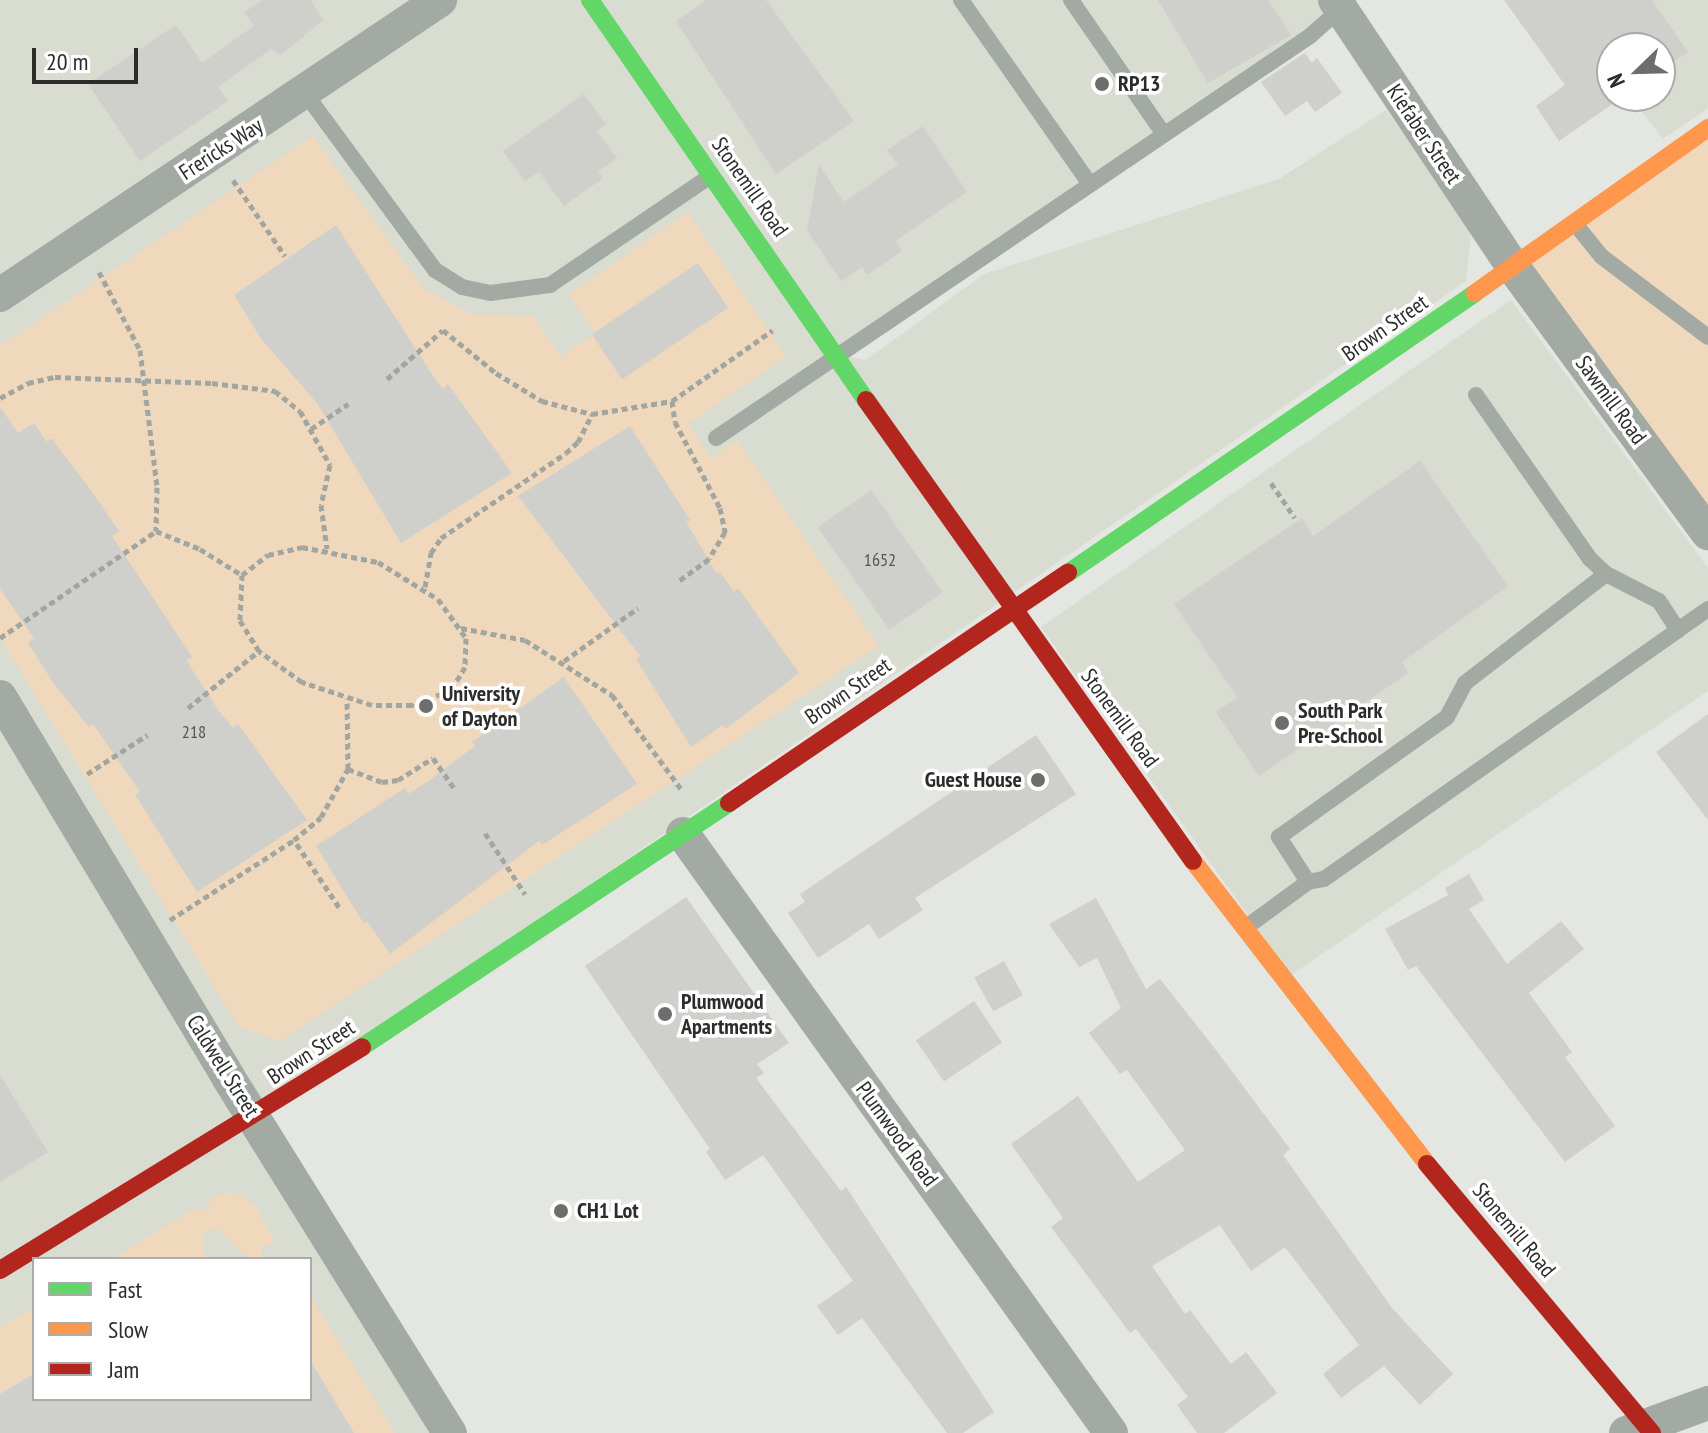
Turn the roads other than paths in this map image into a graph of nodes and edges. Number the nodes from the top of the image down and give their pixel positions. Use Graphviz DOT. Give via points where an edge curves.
graph roads {
  1 [pos="440,0"];
  2 [pos="590,0"];
  3 [pos="961,0"];
  4 [pos="1071,0"];
  5 [pos="1343,3"];
  6 [pos="305,93"];
  7 [pos="1708,128"];
  8 [pos="1163,133"];
  9 [pos="713,174"];
  10 [pos="1089,183"];
  11 [pos="1574,222"];
  12 [pos="1513,267"];
  13 [pos="0,295"];
  14 [pos="1708,337"];
  15 [pos="837,356"];
  16 [pos="1476,395"];
  17 [pos="716,438"];
  18 [pos="1708,533"];
  19 [pos="1606,574"];
  20 [pos="1011,609"];
  21 [pos="1708,609"];
  22 [pos="1678,630"];
  23 [pos="0,697"];
  24 [pos="683,834"];
  25 [pos="1308,882"];
  26 [pos="1244,929"];
  27 [pos="254,1116"];
  28 [pos="0,1270"];
  29 [pos="1708,1403"];
  30 [pos="1641,1430"];
  31 [pos="450,1433"];
  32 [pos="1111,1433"];
  1 -- 6 [label="street, Frericks Way"];
  2 -- 9 [label="street, Stonemill Road"];
  3 -- 10 [label="lane"];
  4 -- 8 [label="lane"];
  5 -- 8 [label="lane" via="1310,36"];
  5 -- 12 [label="street, Kiefaber Street"];
  6 -- 9 [label="lane" via="435,270 462,287 490,293 550,285"];
  6 -- 13 [label="street, Frericks Way"];
  7 -- 11 [label="street, Brown Street"];
  8 -- 10 [label="lane"];
  9 -- 15 [label="street, Stonemill Road"];
  10 -- 15 [label="lane"];
  11 -- 12 [label="street, Brown Street"];
  11 -- 14 [label="lane" via="1601,256"];
  12 -- 18 [label="street, Sawmill Road"];
  12 -- 20 [label="street, Brown Street"];
  15 -- 17 [label="lane"];
  15 -- 20 [label="street, Stonemill Road"];
  16 -- 19 [label="lane" via="1590,559"];
  19 -- 22 [label="lane" via="1659,601"];
  19 -- 25 [label="lane" via="1465,683 1447,717 1279,837"];
  20 -- 24 [label="street, Brown Street"];
  20 -- 26 [label="street, Stonemill Road"];
  21 -- 22 [label="lane"];
  22 -- 25 [label="lane" via="1324,879"];
  23 -- 27 [label="street, Caldwell Street"];
  24 -- 27 [label="street, Brown Street"];
  24 -- 32 [label="street, Plumwood Road"];
  25 -- 26 [label="lane"];
  26 -- 30 [label="street, Stonemill Road"];
  27 -- 28 [label="street, Brown Street"];
  27 -- 31 [label="street, Caldwell Street"];
  29 -- 30 [label="street"];
}
